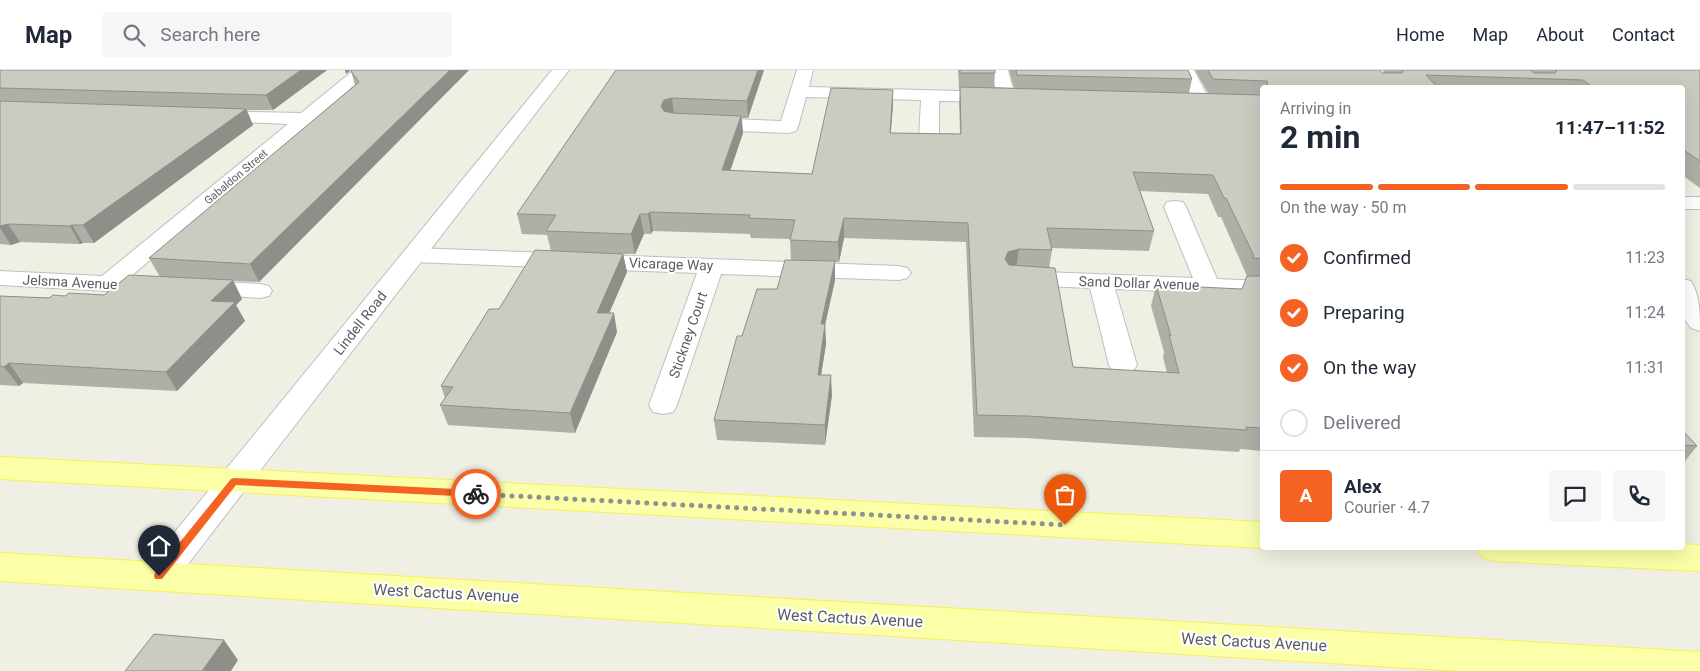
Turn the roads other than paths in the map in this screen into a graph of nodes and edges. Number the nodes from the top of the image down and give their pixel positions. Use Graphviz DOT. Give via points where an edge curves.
graph roads {
  1 [pos="364,70"];
  2 [pos="562,70"];
  3 [pos="805,70"];
  4 [pos="1000,70"];
  5 [pos="1186,70"];
  6 [pos="799,92"];
  7 [pos="930,95"];
  8 [pos="1006,97"];
  9 [pos="1026,98"];
  10 [pos="1184,102"];
  11 [pos="198,116"];
  12 [pos="306,119"];
  13 [pos="683,123"];
  14 [pos="928,140"];
  15 [pos="1685,203"];
  16 [pos="1700,203"];
  17 [pos="1175,206"];
  18 [pos="414,255"];
  19 [pos="712,265"];
  20 [pos="899,273"];
  21 [pos="0,278"];
  22 [pos="1016,278"];
  23 [pos="1100,281"];
  24 [pos="108,284"];
  25 [pos="1208,285"];
  26 [pos="146,286"];
  27 [pos="174,287"];
  28 [pos="1260,288"];
  29 [pos="260,291"];
  30 [pos="1123,365"];
  31 [pos="663,405"];
  32 [pos="0,468"];
  33 [pos="234,481"];
  34 [pos="1260,535"];
  35 [pos="1535,550"];
  36 [pos="1700,558"];
  37 [pos="0,566"];
  38 [pos="159,576"];
  39 [pos="1700,669"];
  1 -- 12 [label="street, Gabaldon Street"];
  2 -- 18 [label="street, Lindell Road"];
  3 -- 6 [label="street"];
  4 -- 8 [label="street"];
  5 -- 10 [label="street" via="1211,103"];
  6 -- 7 [label="street"];
  6 -- 13 [label="street" via="789,127"];
  7 -- 8 [label="street"];
  7 -- 14 [label="street"];
  8 -- 9 [label="street"];
  11 -- 12 [label="street"];
  12 -- 24 [label="street, Gabaldon Street"];
  15 -- 16 [label="street"];
  17 -- 25 [label="street"];
  18 -- 19 [label="street, Vicarage Way"];
  18 -- 33 [label="street, Lindell Road"];
  19 -- 20 [label="street, Vicarage Way"];
  19 -- 31 [label="street, Stickney Court"];
  21 -- 24 [label="street, Jelsma Avenue"];
  22 -- 23 [label="street, Sand Dollar Avenue"];
  23 -- 25 [label="street, Sand Dollar Avenue"];
  23 -- 30 [label="street"];
  24 -- 26 [label="street, Jelsma Avenue"];
  25 -- 28 [label="street, Sand Dollar Avenue"];
  27 -- 29 [label="street"];
  32 -- 33 [label="main road"];
  33 -- 34 [label="main road"];
  33 -- 38 [label="street, Lindell Road"];
  35 -- 36 [label="main road"];
  37 -- 38 [label="main road, West Cactus Avenue"];
  38 -- 39 [label="main road, West Cactus Avenue"];
}
